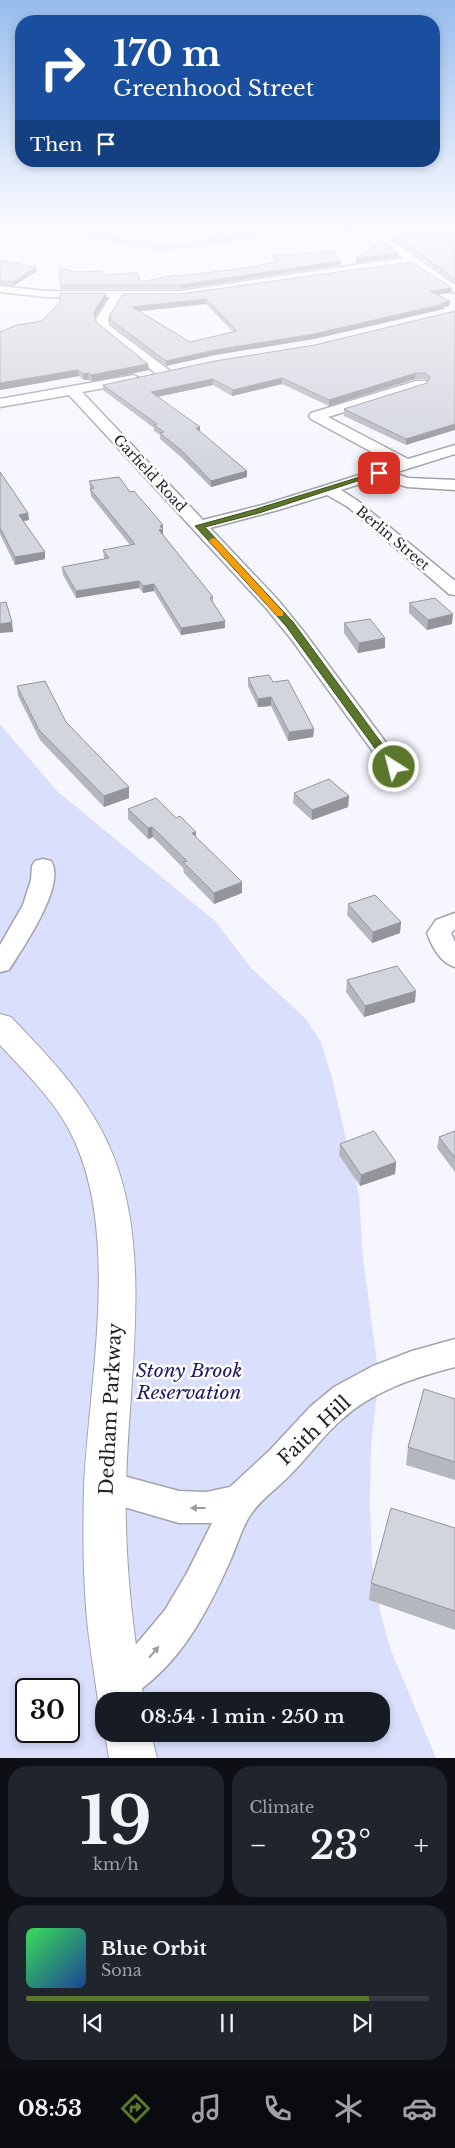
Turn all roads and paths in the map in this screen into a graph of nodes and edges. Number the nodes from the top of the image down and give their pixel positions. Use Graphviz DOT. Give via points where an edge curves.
graph roads {
  1 [pos="113,305"];
  2 [pos="421,384"];
  3 [pos="73,391"];
  4 [pos="0,403"];
  5 [pos="455,449"];
  6 [pos="406,464"];
  7 [pos="379,473"];
  8 [pos="455,485"];
  9 [pos="328,489"];
  10 [pos="199,526"];
  11 [pos="455,590"];
  12 [pos="394,767"];
  13 [pos="43,866"];
  14 [pos="455,921"];
  15 [pos="455,959"];
  16 [pos="0,964"];
  17 [pos="0,1025"];
  18 [pos="455,1353"];
  19 [pos="105,1487"];
  20 [pos="239,1502"];
  21 [pos="119,1692"];
  22 [pos="130,1742"];
  23 [pos="133,1758"];
  1 -- 3 [label="street" via="102,319 104,328 169,372"];
  2 -- 6 [label="street" via="316,416"];
  3 -- 4 [label="street"];
  3 -- 10 [label="street, Garfield Road"];
  5 -- 6 [label="street"];
  6 -- 7 [label="street"];
  7 -- 8 [label="street" via="407,482"];
  7 -- 9 [label="street"];
  9 -- 10 [label="street"];
  9 -- 11 [label="street, Berlin Street" via="353,504"];
  10 -- 12 [label="street, Garfield Road" via="290,624"];
  13 -- 16 [label="street" via="42,888"];
  14 -- 15 [label="street" via="444,925 438,933"];
  17 -- 19 [label="main road, Dedham Parkway" via="49,1078 81,1121 98,1160 110,1203 116,1244 117,1291"];
  18 -- 20 [label="street, Faith Hill" via="380,1378 346,1396 323,1415"];
  20 -- 19 [label="street, one-way" via="206,1508 179,1507"];
  19 -- 21 [label="main road, Dedham Parkway" via="108,1608"];
  21 -- 20 [label="street, Faith Hill, one-way" via="172,1630 204,1577"];
  22 -- 23 [label="main road"];
}
